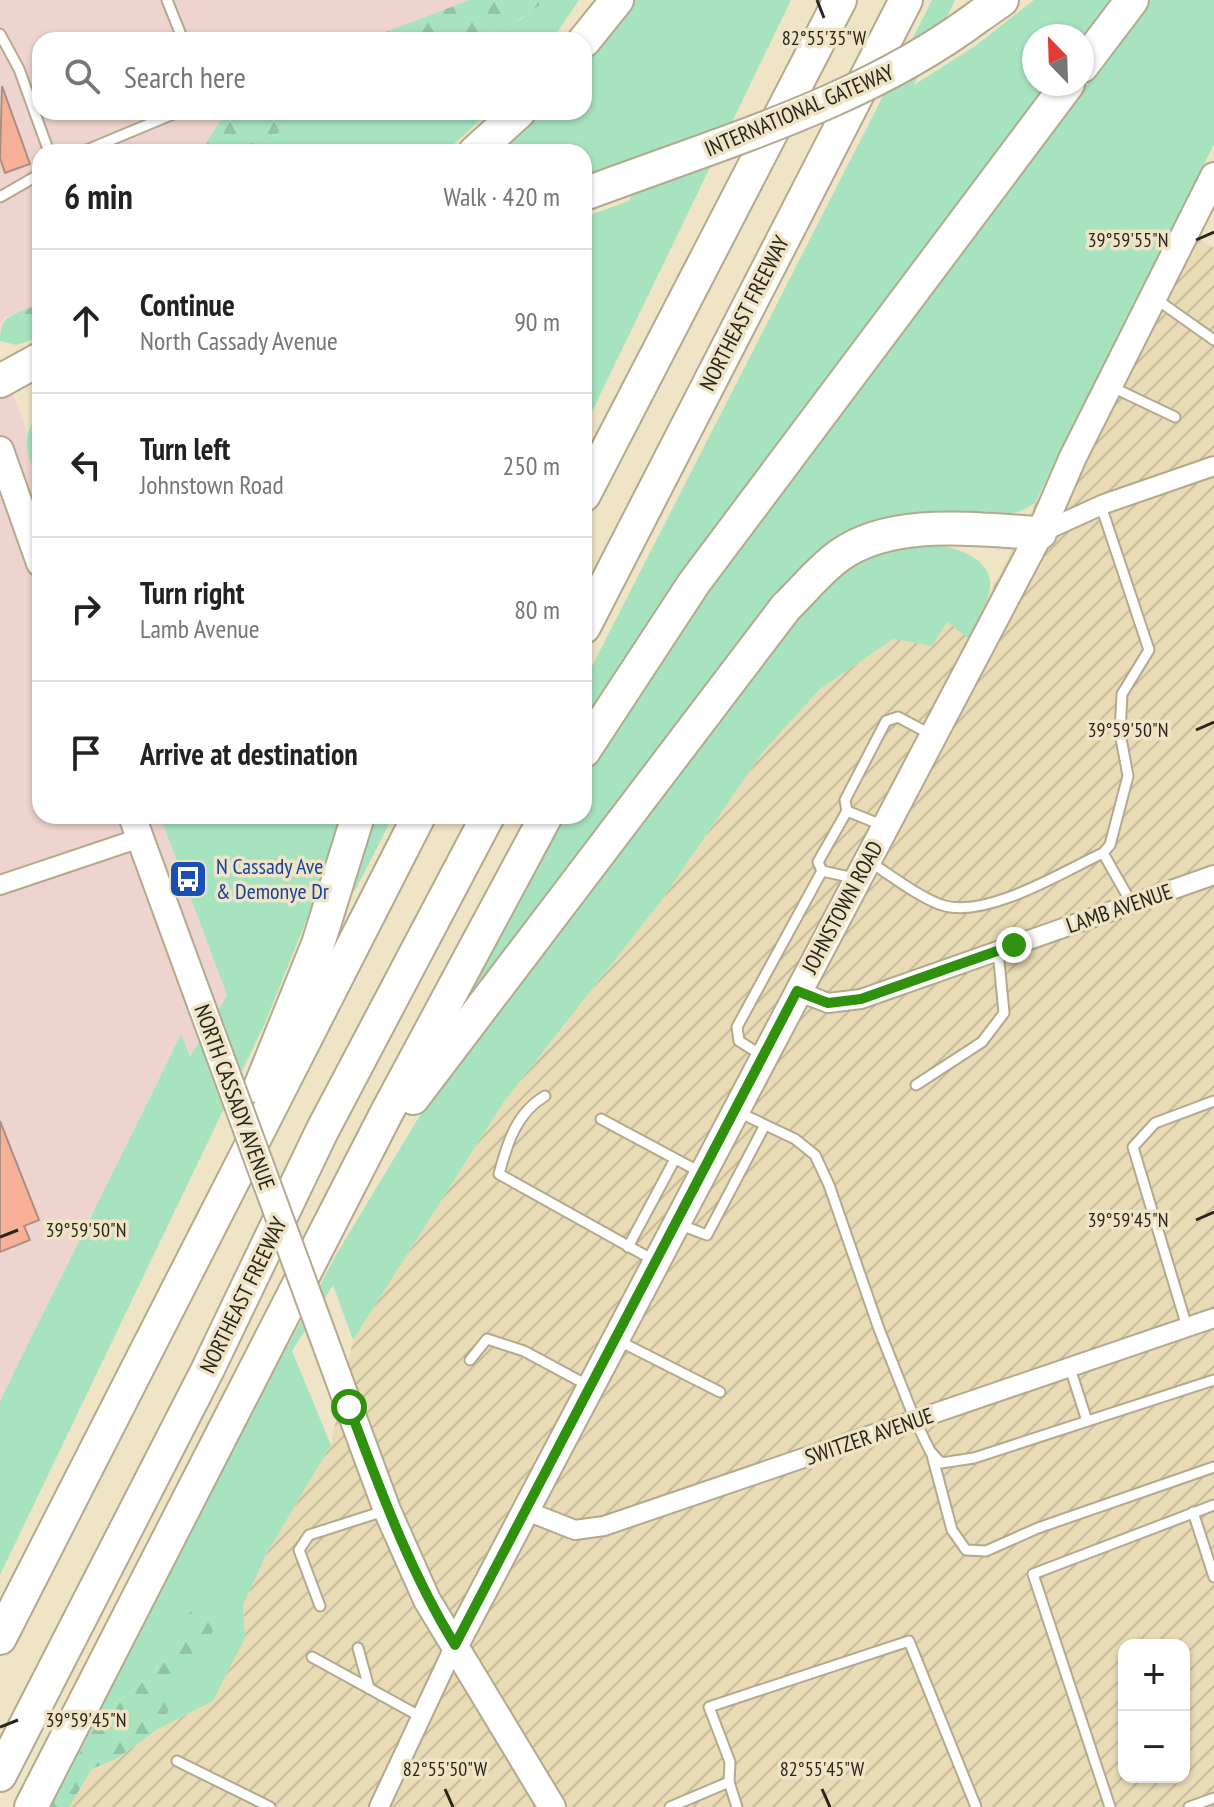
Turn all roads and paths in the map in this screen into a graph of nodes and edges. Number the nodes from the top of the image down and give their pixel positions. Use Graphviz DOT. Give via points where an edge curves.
graph roads {
  1 [pos="167,0"];
  2 [pos="589,0"];
  3 [pos="617,0"];
  4 [pos="825,0"];
  5 [pos="840,0"];
  6 [pos="906,0"];
  7 [pos="1132,0"];
  8 [pos="991,5"];
  9 [pos="180,32"];
  10 [pos="569,32"];
  11 [pos="591,32"];
  12 [pos="0,34"];
  13 [pos="1094,50"];
  14 [pos="1059,96"];
  15 [pos="787,101"];
  16 [pos="32,105"];
  17 [pos="37,120"];
  18 [pos="159,120"];
  19 [pos="503,120"];
  20 [pos="510,120"];
  21 [pos="46,144"];
  22 [pos="101,144"];
  23 [pos="482,144"];
  24 [pos="484,144"];
  25 [pos="1214,176"];
  26 [pos="32,178"];
  27 [pos="592,191"];
  28 [pos="1,192"];
  29 [pos="1153,297"];
  30 [pos="1214,340"];
  31 [pos="32,363"];
  32 [pos="0,381"];
  33 [pos="1109,385"];
  34 [pos="32,388"];
  35 [pos="0,394"];
  36 [pos="1175,417"];
  37 [pos="0,450"];
  38 [pos="1214,466"];
  39 [pos="592,479"];
  40 [pos="1101,506"];
  41 [pos="1040,533"];
  42 [pos="32,540"];
  43 [pos="592,611"];
  44 [pos="933,735"];
  45 [pos="592,739"];
  46 [pos="847,811"];
  47 [pos="356,824"];
  48 [pos="415,824"];
  49 [pos="484,824"];
  50 [pos="541,824"];
  51 [pos="885,826"];
  52 [pos="136,827"];
  53 [pos="1103,853"];
  54 [pos="862,870"];
  55 [pos="822,871"];
  56 [pos="1214,875"];
  57 [pos="0,885"];
  58 [pos="1132,904"];
  59 [pos="998,951"];
  60 [pos="797,991"];
  61 [pos="763,1056"];
  62 [pos="916,1085"];
  63 [pos="545,1096"];
  64 [pos="1214,1101"];
  65 [pos="735,1111"];
  66 [pos="601,1119"];
  67 [pos="765,1125"];
  68 [pos="675,1159"];
  69 [pos="702,1173"];
  70 [pos="354,1182"];
  71 [pos="675,1223"];
  72 [pos="210,1229"];
  73 [pos="628,1247"];
  74 [pos="655,1261"];
  75 [pos="1214,1318"];
  76 [pos="1187,1327"];
  77 [pos="614,1338"];
  78 [pos="470,1360"];
  79 [pos="1070,1368"];
  80 [pos="1214,1380"];
  81 [pos="589,1386"];
  82 [pos="720,1392"];
  83 [pos="915,1420"];
  84 [pos="1087,1421"];
  85 [pos="931,1452"];
  86 [pos="1214,1467"];
  87 [pos="1214,1505"];
  88 [pos="387,1510"];
  89 [pos="524,1510"];
  90 [pos="1193,1512"];
  91 [pos="1214,1577"];
  92 [pos="320,1606"];
  93 [pos="0,1638"];
  94 [pos="455,1645"];
  95 [pos="358,1648"];
  96 [pos="312,1657"];
  97 [pos="369,1688"];
  98 [pos="423,1718"];
  99 [pos="177,1761"];
  100 [pos="0,1775"];
  101 [pos="729,1782"];
  102 [pos="1214,1798"];
  103 [pos="31,1807"];
  104 [pos="270,1807"];
  105 [pos="379,1807"];
  106 [pos="552,1807"];
  107 [pos="670,1807"];
  108 [pos="737,1807"];
  109 [pos="976,1807"];
  110 [pos="1110,1807"];
  111 [pos="1189,1807"];
  1 -- 9 [label="lane"];
  2 -- 10 [label="highway"];
  3 -- 11 [label="highway"];
  4 -- 15 [label="highway"];
  5 -- 15 [label="highway"];
  6 -- 43 [label="highway, NORTHEAST FREEWAY"];
  7 -- 13 [label="highway"];
  8 -- 27 [label="highway, INTERNATIONAL GATEWAY, bridge" via="925,54 858,89"];
  12 -- 16 [label="lane"];
  14 -- 45 [label="highway" via="694,583"];
  15 -- 39 [label="highway"];
  17 -- 21 [label="lane"];
  18 -- 22 [label="lane"];
  19 -- 23 [label="highway"];
  20 -- 24 [label="highway"];
  25 -- 29 [label="main road, JOHNSTOWN ROAD"];
  26 -- 28 [label="lane"];
  29 -- 30 [label="lane"];
  29 -- 33 [label="main road, JOHNSTOWN ROAD"];
  31 -- 32 [label="highway"];
  33 -- 36 [label="lane"];
  33 -- 41 [label="main road, JOHNSTOWN ROAD"];
  34 -- 35 [label="highway"];
  37 -- 42 [label="main road"];
  38 -- 40 [label="street"];
  40 -- 41 [label="street"];
  40 -- 53 [label="lane" via="1149,650 1122,694 1120,733 1128,776 1110,845"];
  41 -- 44 [label="main road, JOHNSTOWN ROAD"];
  41 -- 70 [label="highway" via="900,530 841,554 786,607 476,1011"];
  44 -- 46 [label="lane" via="898,717 886,721 845,800"];
  44 -- 51 [label="main road, JOHNSTOWN ROAD"];
  46 -- 51 [label="lane"];
  46 -- 55 [label="lane" via="818,862"];
  47 -- 72 [label="highway" via="318,944"];
  48 -- 72 [label="highway"];
  49 -- 100 [label="highway, NORTHEAST FREEWAY" via="322,1131 207,1371"];
  50 -- 70 [label="highway"];
  51 -- 54 [label="main road, JOHNSTOWN ROAD"];
  52 -- 57 [label="street"];
  52 -- 88 [label="main road, NORTH CASSADY AVENUE, bridge"];
  53 -- 54 [label="lane" via="979,907 944,906"];
  53 -- 58 [label="lane"];
  54 -- 55 [label="lane"];
  54 -- 60 [label="main road, JOHNSTOWN ROAD"];
  55 -- 61 [label="lane" via="737,1027 739,1041"];
  56 -- 58 [label="street, LAMB AVENUE"];
  58 -- 59 [label="street, LAMB AVENUE"];
  59 -- 60 [label="street, LAMB AVENUE" via="861,999 828,1003"];
  59 -- 62 [label="lane" via="1004,1013 982,1042"];
  60 -- 61 [label="main road, JOHNSTOWN ROAD"];
  61 -- 65 [label="main road, JOHNSTOWN ROAD"];
  63 -- 73 [label="lane" via="508,1137 499,1174"];
  64 -- 76 [label="lane" via="1155,1123 1133,1147"];
  65 -- 67 [label="lane"];
  65 -- 69 [label="main road, JOHNSTOWN ROAD"];
  66 -- 68 [label="lane"];
  67 -- 71 [label="lane" via="707,1235"];
  67 -- 83 [label="lane" via="815,1155"];
  68 -- 69 [label="lane"];
  68 -- 73 [label="lane"];
  69 -- 71 [label="main road, JOHNSTOWN ROAD"];
  70 -- 103 [label="highway"];
  71 -- 74 [label="main road, JOHNSTOWN ROAD"];
  72 -- 93 [label="highway"];
  73 -- 74 [label="lane"];
  74 -- 77 [label="main road, JOHNSTOWN ROAD"];
  75 -- 76 [label="street, SWITZER AVENUE"];
  76 -- 79 [label="street, SWITZER AVENUE"];
  77 -- 81 [label="main road, JOHNSTOWN ROAD"];
  77 -- 82 [label="lane"];
  78 -- 81 [label="lane" via="487,1339 524,1351"];
  79 -- 83 [label="street, SWITZER AVENUE"];
  79 -- 84 [label="lane"];
  80 -- 84 [label="lane"];
  81 -- 89 [label="main road, JOHNSTOWN ROAD"];
  83 -- 85 [label="lane"];
  83 -- 89 [label="street, SWITZER AVENUE" via="604,1526 575,1530"];
  84 -- 85 [label="lane" via="974,1458 941,1463"];
  85 -- 86 [label="lane" via="952,1530 966,1550 986,1551"];
  87 -- 90 [label="lane"];
  88 -- 92 [label="lane" via="302,1541 299,1550"];
  88 -- 94 [label="main road, NORTH CASSADY AVENUE" via="427,1600"];
  89 -- 94 [label="main road, JOHNSTOWN ROAD"];
  90 -- 91 [label="lane"];
  90 -- 110 [label="lane" via="1033,1574"];
  94 -- 98 [label="street, JOHNSTOWN ROAD"];
  94 -- 106 [label="main road, NORTH CASSADY AVENUE"];
  95 -- 97 [label="lane"];
  96 -- 97 [label="lane"];
  97 -- 98 [label="lane"];
  98 -- 105 [label="street, JOHNSTOWN ROAD"];
  99 -- 104 [label="lane"];
  101 -- 107 [label="lane"];
  101 -- 108 [label="lane"];
  101 -- 109 [label="lane" via="730,1762 709,1707 909,1641"];
  102 -- 111 [label="lane"];
}
